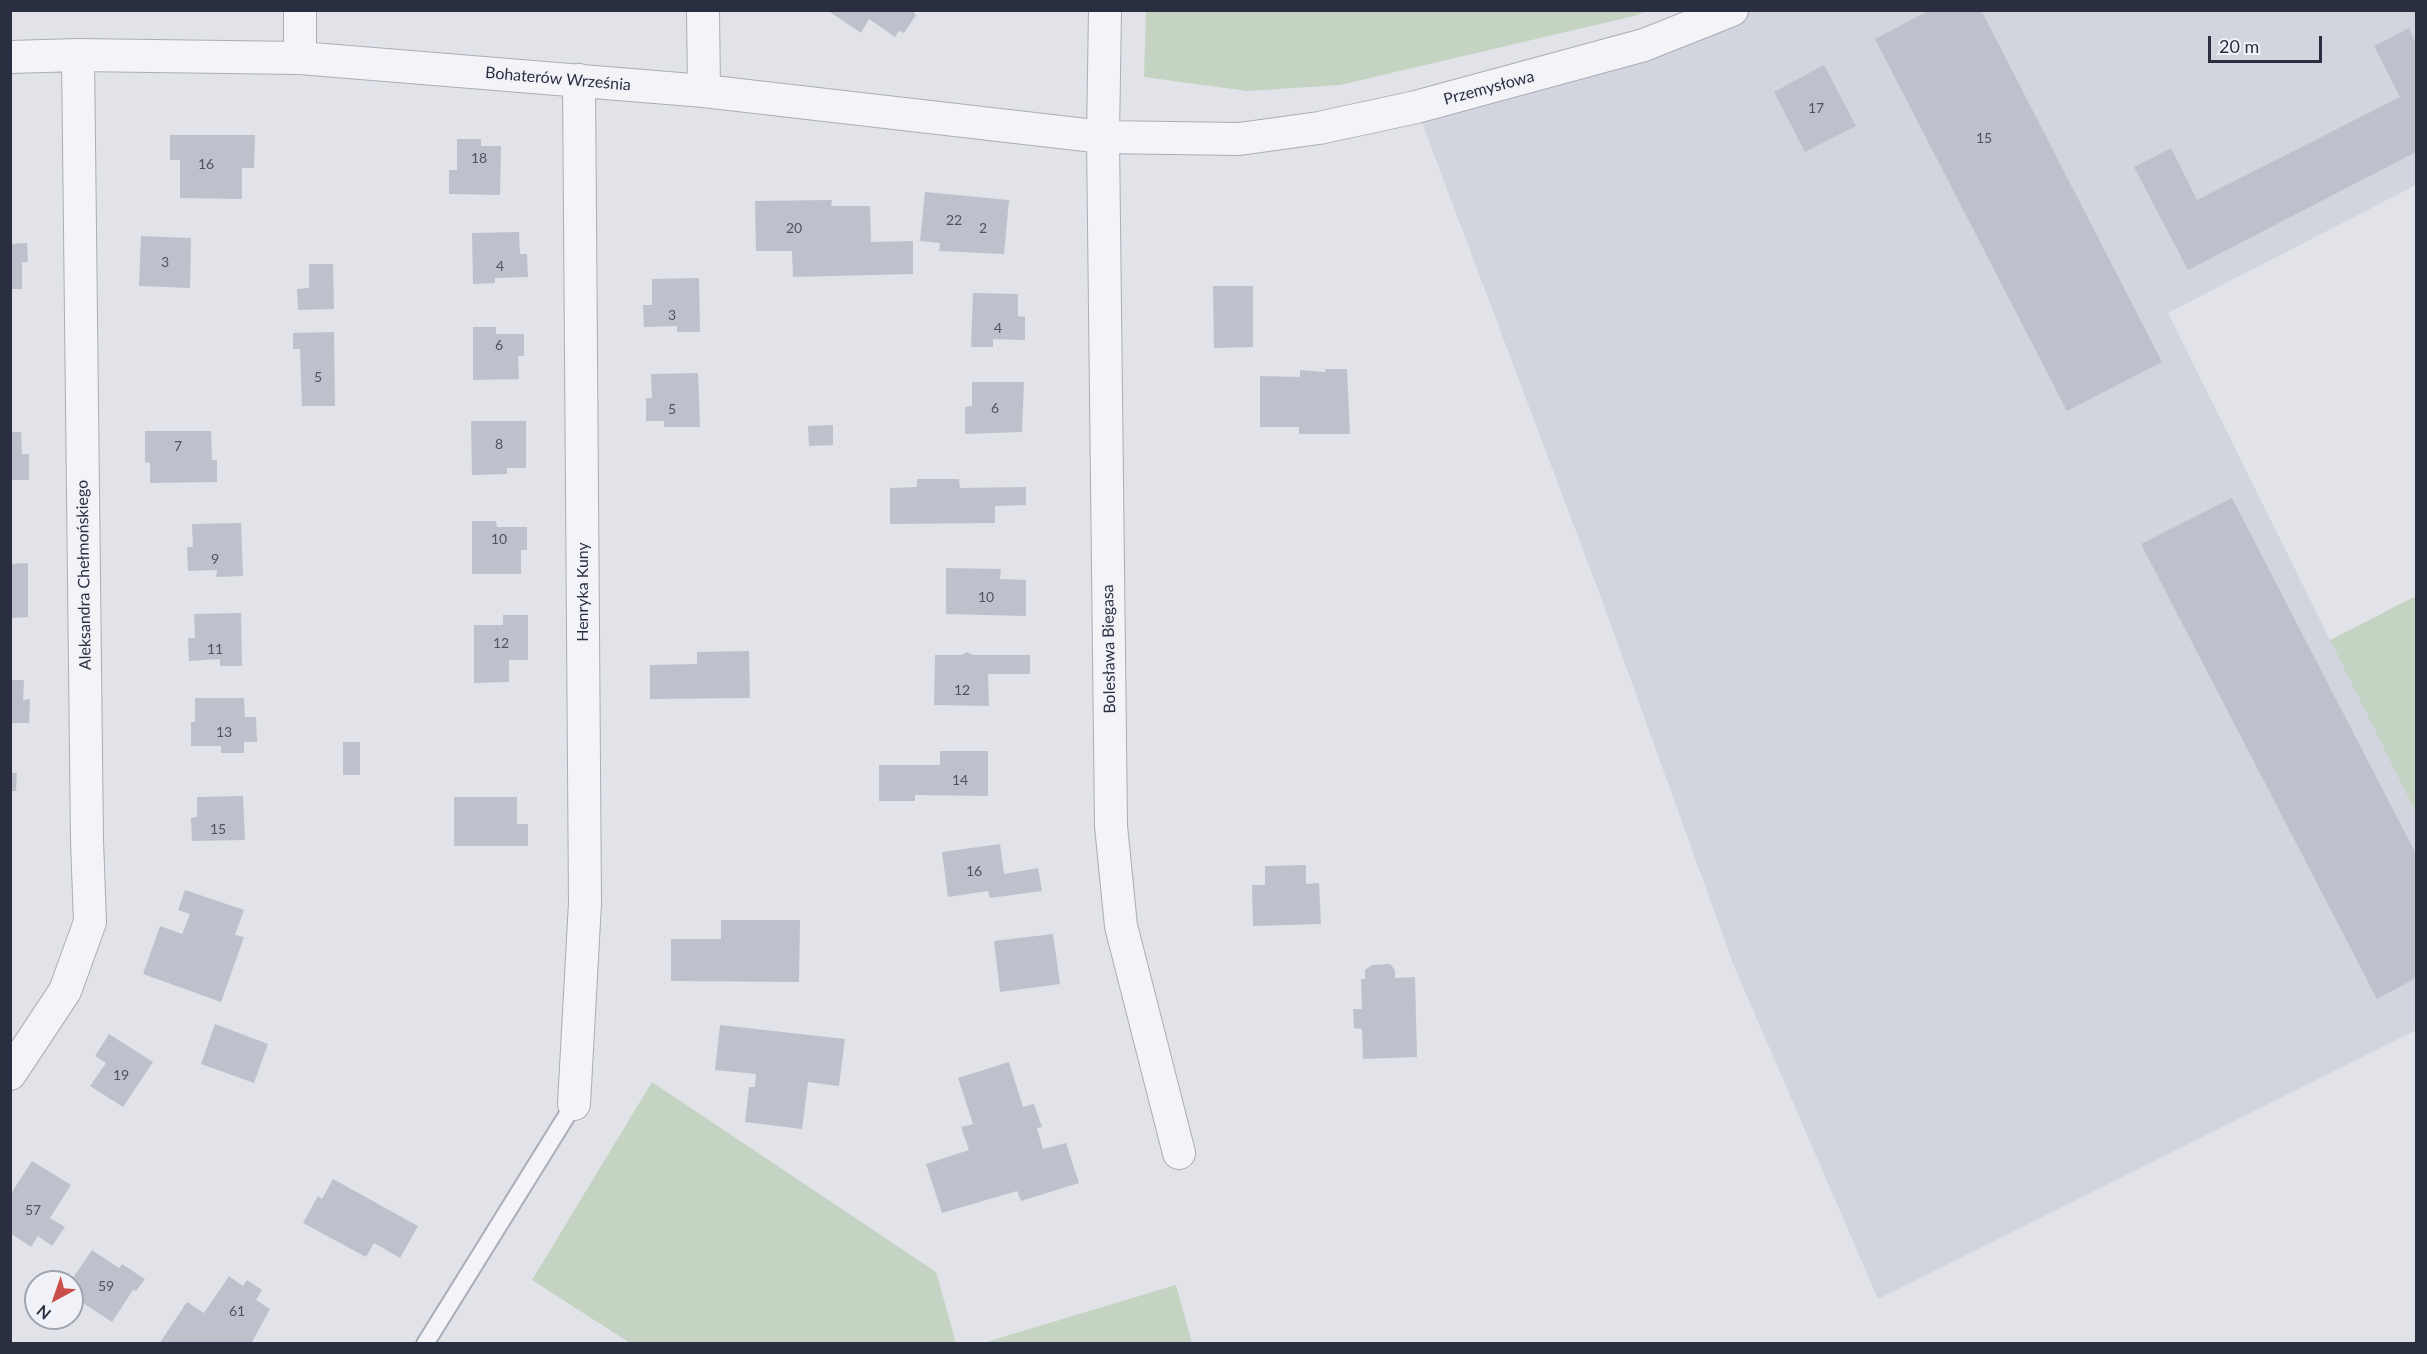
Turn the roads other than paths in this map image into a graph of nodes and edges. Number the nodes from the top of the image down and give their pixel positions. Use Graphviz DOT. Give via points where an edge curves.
graph roads {
  1 [pos="300,10"];
  2 [pos="703,10"];
  3 [pos="1105,10"];
  4 [pos="1732,10"];
  5 [pos="78,55"];
  6 [pos="10,57"];
  7 [pos="300,58"];
  8 [pos="579,80"];
  9 [pos="704,92"];
  10 [pos="1103,137"];
  11 [pos="10,1074"];
  12 [pos="574,1104"];
  13 [pos="1179,1153"];
  14 [pos="425,1344"];
  1 -- 7 [label="street"];
  2 -- 9 [label="street"];
  3 -- 10 [label="street, Bolesława Biegasa"];
  4 -- 10 [label="street, Przemysłowa" via="1644,45 1416,107 1319,128 1239,139"];
  5 -- 6 [label="street, Bohaterów Września"];
  5 -- 7 [label="street, Bohaterów Września"];
  5 -- 11 [label="street, Aleksandra Chełmońskiego" via="90,922 65,992"];
  7 -- 8 [label="street, Bohaterów Września"];
  8 -- 9 [label="street, Bohaterów Września"];
  8 -- 12 [label="street, Henryka Kuny" via="585,903"];
  9 -- 10 [label="street, Bohaterów Września"];
  10 -- 13 [label="street, Bolesława Biegasa" via="1111,826 1121,926"];
  12 -- 14 [label="lane"];
}
